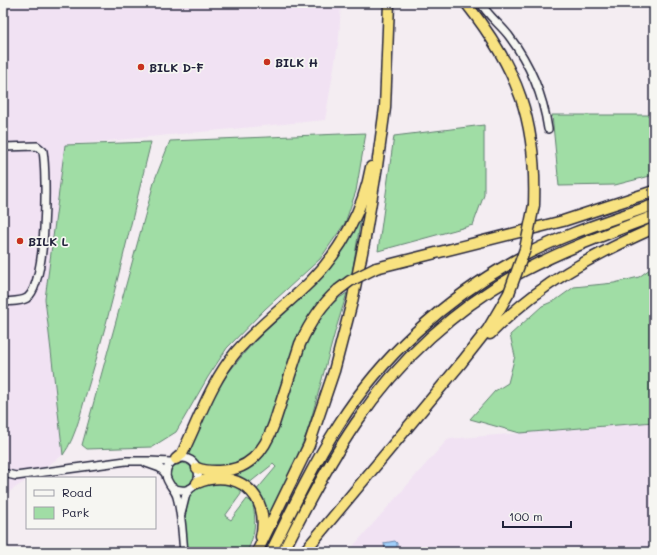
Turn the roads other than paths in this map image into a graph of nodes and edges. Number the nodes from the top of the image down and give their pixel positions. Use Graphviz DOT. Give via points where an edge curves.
graph roads {
  1 [pos="389,3"];
  2 [pos="466,3"];
  3 [pos="481,3"];
  4 [pos="385,108"];
  5 [pos="548,129"];
  6 [pos="3,147"];
  7 [pos="654,191"];
  8 [pos="654,204"];
  9 [pos="654,216"];
  10 [pos="654,228"];
  11 [pos="5,301"];
  12 [pos="462,362"];
  13 [pos="138,461"];
  14 [pos="174,461"];
  15 [pos="3,468"];
  16 [pos="197,468"];
  17 [pos="3,473"];
  18 [pos="35,473"];
  19 [pos="166,474"];
  20 [pos="193,486"];
  21 [pos="172,487"];
  22 [pos="337,513"];
  23 [pos="180,518"];
  24 [pos="184,552"];
  25 [pos="257,552"];
  26 [pos="270,552"];
  27 [pos="283,552"];
  28 [pos="304,552"];
  29 [pos="314,552"];
  1 -- 4 [label="highway"];
  2 -- 12 [label="highway, bridge" via="503,56 521,98 532,146 535,179 534,205 525,249 509,293 488,329"];
  3 -- 5 [label="street" via="509,36 529,67 543,102"];
  4 -- 14 [label="highway" via="363,196 344,238 312,280 236,352 203,405 182,454"];
  4 -- 25 [label="highway" via="357,282 334,371 309,445"];
  6 -- 11 [label="street" via="37,146 43,151 46,208 42,251 32,293 26,299"];
  7 -- 16 [label="highway, bridge" via="563,221 376,268 350,281 323,306 306,332 274,424 261,451 248,463 230,470"];
  8 -- 26 [label="highway" via="572,233 514,260 466,291 422,326 377,372 339,424 308,477"];
  9 -- 27 [label="highway" via="575,246 522,272 480,297 432,335 402,364 356,422 322,478"];
  10 -- 12 [label="highway" via="591,258 544,286 510,314"];
  12 -- 22 [label="highway"];
  13 -- 14 [label="street"];
  13 -- 18 [label="street"];
  13 -- 19 [label="street" via="160,468"];
  14 -- 16 [label="street" via="180,458 189,459"];
  14 -- 19 [label="street" via="167,468"];
  15 -- 18 [label="street" via="17,473"];
  16 -- 20 [label="street" via="199,476"];
  17 -- 18 [label="street" via="16,476"];
  19 -- 21 [label="street"];
  20 -- 21 [label="street" via="181,491"];
  20 -- 23 [label="street" via="186,494"];
  20 -- 25 [label="highway" via="210,479 235,481 255,495 263,513 263,528"];
  21 -- 23 [label="street" via="177,495"];
  22 -- 28 [label="highway"];
  22 -- 29 [label="highway"];
  23 -- 24 [label="street"];
}
